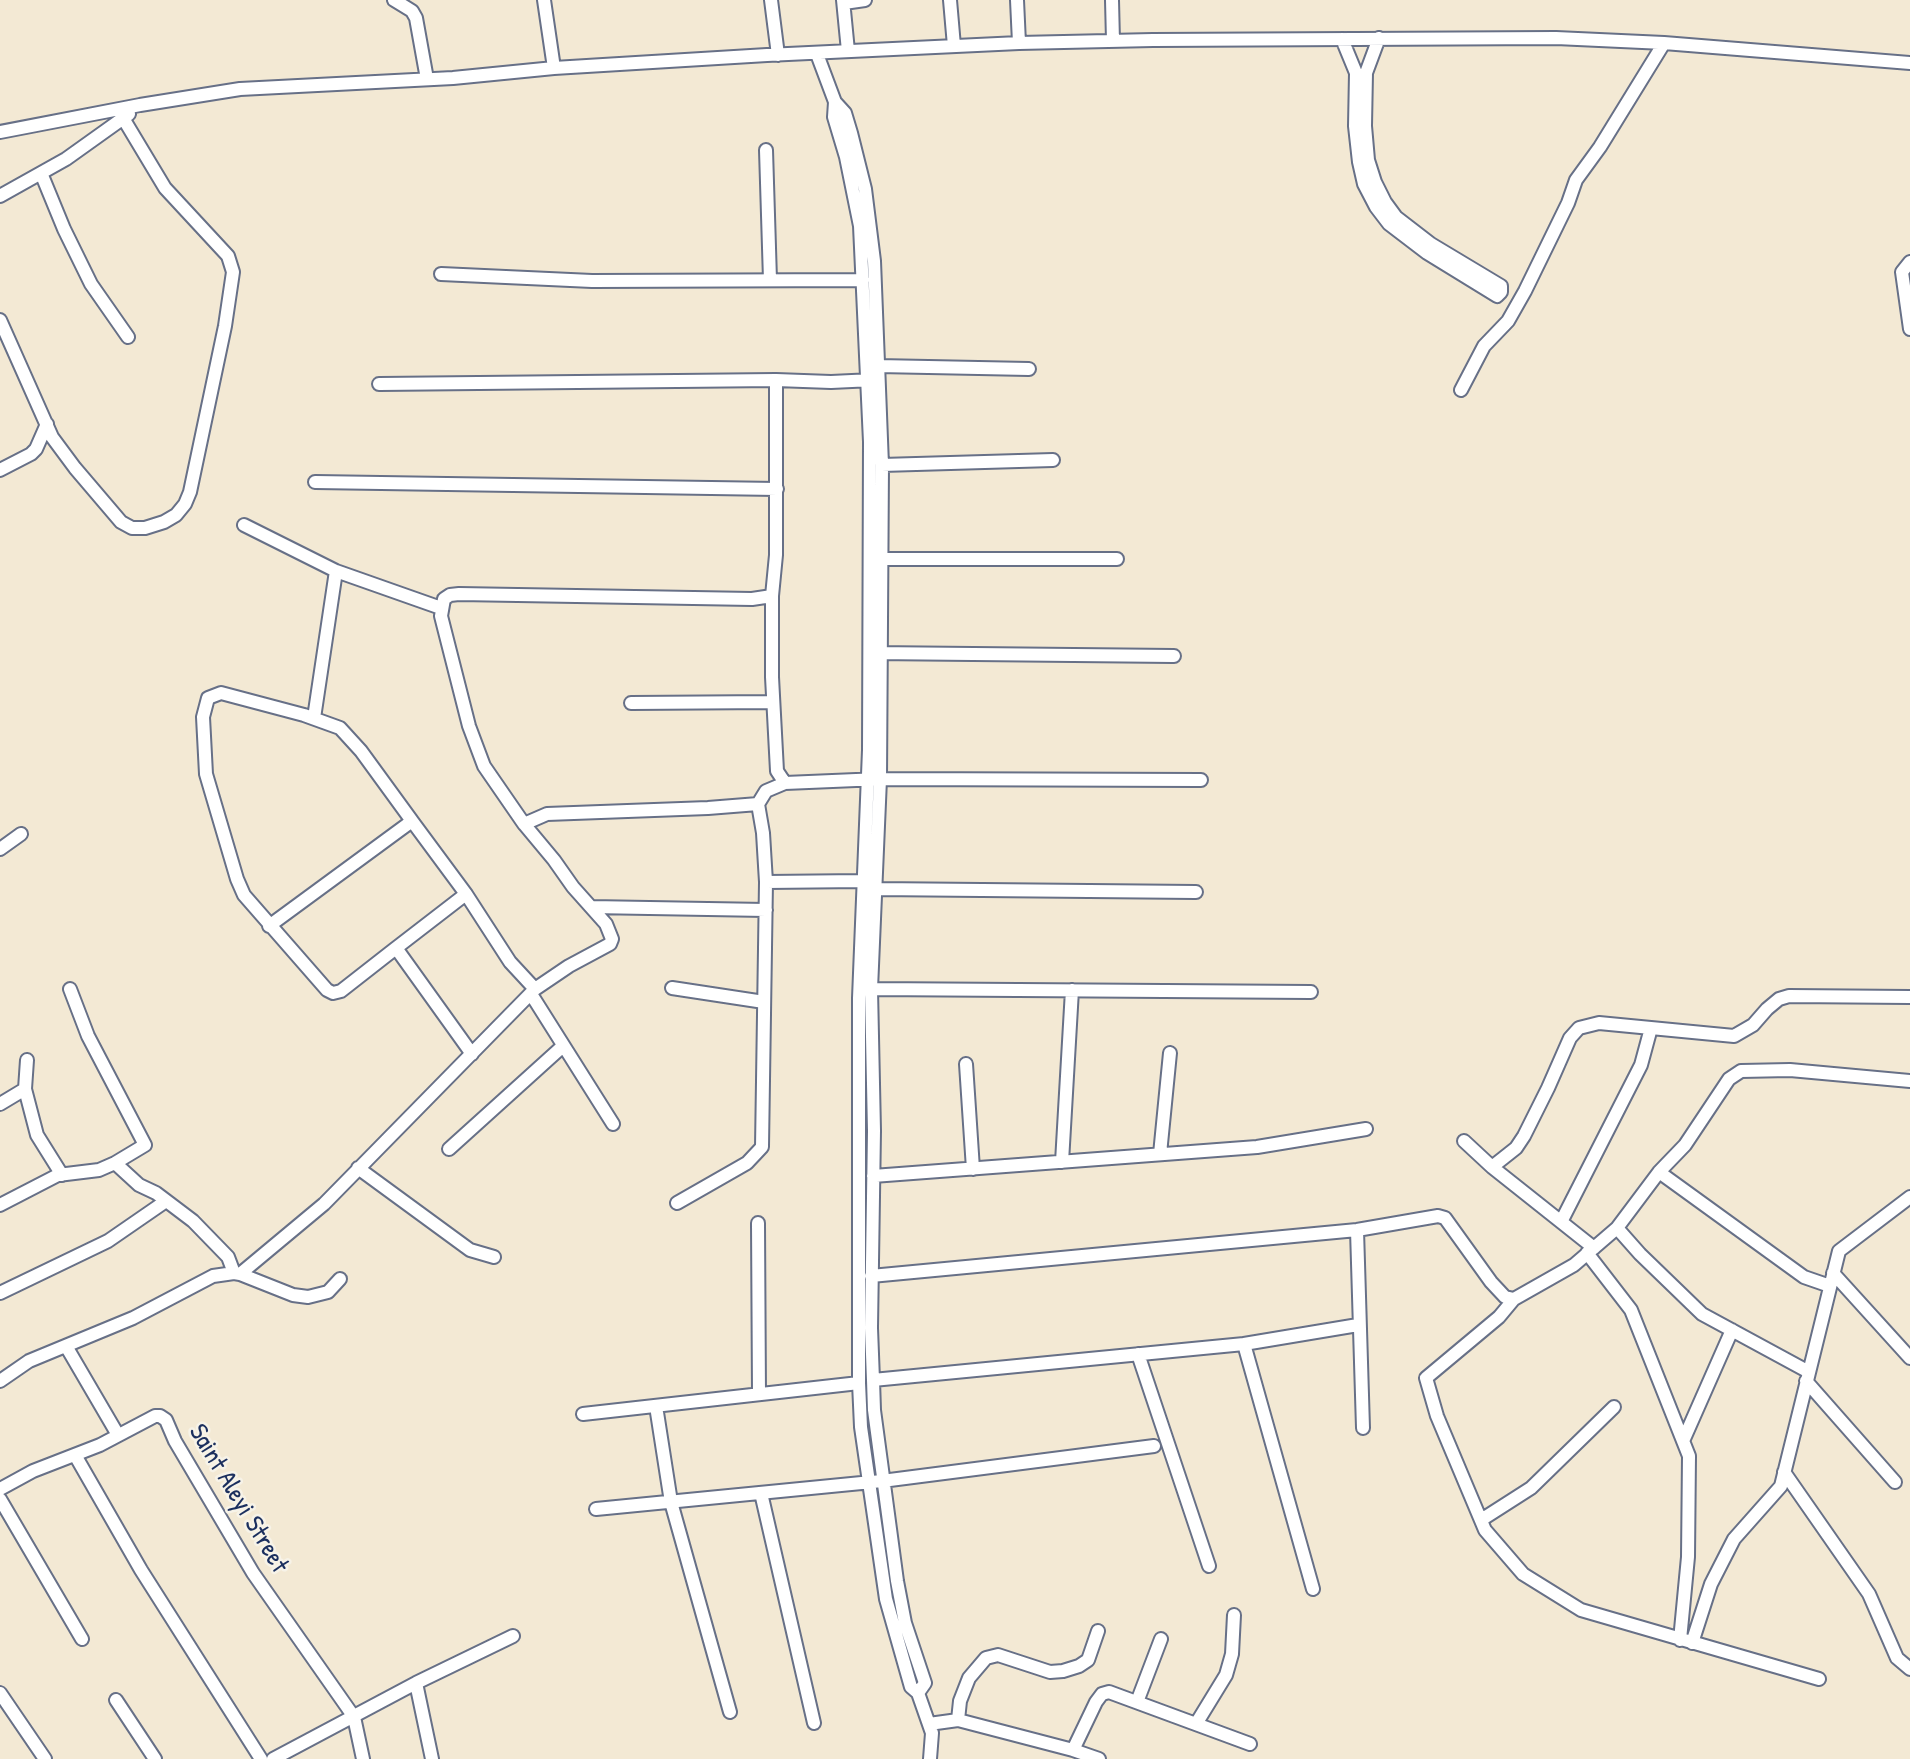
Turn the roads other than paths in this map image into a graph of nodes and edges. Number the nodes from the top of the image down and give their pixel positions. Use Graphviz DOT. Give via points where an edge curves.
graph roads {
  1 [pos="544,0"];
  2 [pos="771,0"];
  3 [pos="865,0"];
  4 [pos="950,0"];
  5 [pos="1017,0"];
  6 [pos="1112,0"];
  7 [pos="400,1"];
  8 [pos="843,1"];
  9 [pos="1342,38"];
  10 [pos="1379,38"];
  11 [pos="1113,41"];
  12 [pos="1019,43"];
  13 [pos="1664,43"];
  14 [pos="954,46"];
  15 [pos="848,51"];
  16 [pos="817,54"];
  17 [pos="778,55"];
  18 [pos="1910,63"];
  19 [pos="554,68"];
  20 [pos="427,79"];
  21 [pos="835,102"];
  22 [pos="140,105"];
  23 [pos="123,118"];
  24 [pos="0,132"];
  25 [pos="766,150"];
  26 [pos="1364,161"];
  27 [pos="41,173"];
  28 [pos="0,196"];
  29 [pos="1429,248"];
  30 [pos="1910,262"];
  31 [pos="441,274"];
  32 [pos="863,279"];
  33 [pos="771,280"];
  34 [pos="0,320"];
  35 [pos="1910,329"];
  36 [pos="128,337"];
  37 [pos="1029,369"];
  38 [pos="875,375"];
  39 [pos="776,380"];
  40 [pos="379,384"];
  41 [pos="1461,390"];
  42 [pos="47,424"];
  43 [pos="1053,460"];
  44 [pos="882,465"];
  45 [pos="0,470"];
  46 [pos="315,482"];
  47 [pos="777,489"];
  48 [pos="244,525"];
  49 [pos="874,559"];
  50 [pos="1117,559"];
  51 [pos="336,571"];
  52 [pos="772,596"];
  53 [pos="441,608"];
  54 [pos="875,653"];
  55 [pos="1174,656"];
  56 [pos="773,702"];
  57 [pos="631,703"];
  58 [pos="314,718"];
  59 [pos="874,780"];
  60 [pos="1201,780"];
  61 [pos="785,783"];
  62 [pos="758,804"];
  63 [pos="412,821"];
  64 [pos="524,824"];
  65 [pos="21,834"];
  66 [pos="0,849"];
  67 [pos="766,881"];
  68 [pos="863,881"];
  69 [pos="875,889"];
  70 [pos="1196,891"];
  71 [pos="466,894"];
  72 [pos="591,907"];
  73 [pos="766,910"];
  74 [pos="269,926"];
  75 [pos="396,948"];
  76 [pos="70,989"];
  77 [pos="672,989"];
  78 [pos="871,989"];
  79 [pos="1072,990"];
  80 [pos="533,991"];
  81 [pos="1311,992"];
  82 [pos="1910,997"];
  83 [pos="764,1002"];
  84 [pos="1651,1028"];
  85 [pos="563,1046"];
  86 [pos="472,1054"];
  87 [pos="1170,1054"];
  88 [pos="27,1060"];
  89 [pos="966,1064"];
  90 [pos="1910,1081"];
  91 [pos="25,1088"];
  92 [pos="0,1104"];
  93 [pos="613,1124"];
  94 [pos="1366,1129"];
  95 [pos="1464,1141"];
  96 [pos="449,1149"];
  97 [pos="867,1154"];
  98 [pos="1160,1154"];
  99 [pos="1062,1162"];
  100 [pos="115,1163"];
  101 [pos="1492,1167"];
  102 [pos="358,1168"];
  103 [pos="973,1168"];
  104 [pos="1659,1172"];
  105 [pos="62,1175"];
  106 [pos="873,1176"];
  107 [pos="1910,1198"];
  108 [pos="166,1201"];
  109 [pos="677,1203"];
  110 [pos="0,1205"];
  111 [pos="1562,1220"];
  112 [pos="758,1223"];
  113 [pos="1617,1228"];
  114 [pos="1357,1230"];
  115 [pos="1590,1250"];
  116 [pos="494,1257"];
  117 [pos="237,1273"];
  118 [pos="872,1276"];
  119 [pos="340,1279"];
  120 [pos="1832,1279"];
  121 [pos="0,1293"];
  122 [pos="1514,1299"];
  123 [pos="1358,1325"];
  124 [pos="865,1328"];
  125 [pos="1732,1331"];
  126 [pos="1905,1343"];
  127 [pos="1244,1344"];
  128 [pos="66,1346"];
  129 [pos="1138,1354"];
  130 [pos="1910,1358"];
  131 [pos="1808,1376"];
  132 [pos="0,1381"];
  133 [pos="866,1381"];
  134 [pos="759,1394"];
  135 [pos="656,1405"];
  136 [pos="1614,1407"];
  137 [pos="583,1414"];
  138 [pos="1363,1428"];
  139 [pos="118,1434"];
  140 [pos="1683,1441"];
  141 [pos="1153,1446"];
  142 [pos="75,1455"];
  143 [pos="1784,1472"];
  144 [pos="876,1481"];
  145 [pos="1895,1482"];
  146 [pos="0,1489"];
  147 [pos="761,1493"];
  148 [pos="0,1499"];
  149 [pos="671,1502"];
  150 [pos="596,1509"];
  151 [pos="1481,1520"];
  152 [pos="1209,1566"];
  153 [pos="897,1581"];
  154 [pos="883,1582"];
  155 [pos="1313,1589"];
  156 [pos="1234,1615"];
  157 [pos="1098,1631"];
  158 [pos="513,1636"];
  159 [pos="82,1639"];
  160 [pos="1161,1639"];
  161 [pos="1686,1642"];
  162 [pos="1910,1669"];
  163 [pos="1819,1679"];
  164 [pos="416,1683"];
  165 [pos="0,1693"];
  166 [pos="918,1693"];
  167 [pos="116,1700"];
  168 [pos="1137,1702"];
  169 [pos="730,1712"];
  170 [pos="354,1717"];
  171 [pos="958,1720"];
  172 [pos="814,1723"];
  173 [pos="929,1724"];
  174 [pos="1196,1724"];
  175 [pos="1250,1744"];
  176 [pos="1073,1750"];
  177 [pos="45,1759"];
  178 [pos="155,1759"];
  179 [pos="261,1759"];
  180 [pos="273,1759"];
  181 [pos="363,1759"];
  182 [pos="432,1759"];
  183 [pos="930,1759"];
  184 [pos="1099,1759"];
  1 -- 19 [label="street"];
  2 -- 17 [label="street"];
  3 -- 8 [label="street"];
  4 -- 14 [label="street"];
  5 -- 12 [label="street"];
  6 -- 11 [label="street"];
  7 -- 20 [label="street" via="416,18"];
  8 -- 15 [label="street"];
  9 -- 10 [label="street"];
  9 -- 11 [label="street"];
  9 -- 26 [label="street" via="1356,72 1355,126"];
  10 -- 13 [label="street"];
  10 -- 26 [label="street" via="1366,73"];
  11 -- 12 [label="street"];
  12 -- 14 [label="street"];
  13 -- 18 [label="street"];
  13 -- 41 [label="street" via="1576,180 1514,311 1485,346"];
  14 -- 15 [label="street"];
  15 -- 16 [label="street"];
  16 -- 17 [label="street"];
  16 -- 21 [label="street"];
  17 -- 19 [label="street"];
  19 -- 20 [label="street"];
  20 -- 22 [label="street" via="240,89"];
  21 -- 32 [label="street" via="834,117 854,191"];
  21 -- 38 [label="street" via="847,119 865,189 874,261"];
  22 -- 23 [label="street"];
  22 -- 24 [label="street"];
  23 -- 27 [label="street"];
  23 -- 42 [label="street" via="164,188 228,256 233,272 185,504 164,522 145,528 126,526 75,468"];
  25 -- 33 [label="street"];
  26 -- 29 [label="street" via="1364,184 1376,207"];
  27 -- 28 [label="street"];
  27 -- 36 [label="street" via="91,284"];
  29 -- 29 [label="street" via="1501,286 1500,292 1497,296"];
  30 -- 35 [label="street" via="1902,272"];
  31 -- 33 [label="street" via="592,281"];
  32 -- 33 [label="street"];
  32 -- 38 [label="street"];
  34 -- 42 [label="street"];
  37 -- 38 [label="street"];
  38 -- 39 [label="street"];
  38 -- 44 [label="street"];
  38 -- 49 [label="street" via="870,442"];
  39 -- 40 [label="street"];
  39 -- 47 [label="street"];
  42 -- 45 [label="street" via="31,454"];
  43 -- 44 [label="street"];
  44 -- 49 [label="street"];
  46 -- 47 [label="street"];
  47 -- 52 [label="street"];
  48 -- 51 [label="street"];
  49 -- 50 [label="street"];
  49 -- 54 [label="street"];
  51 -- 53 [label="street"];
  51 -- 58 [label="street"];
  52 -- 53 [label="street" via="459,594 444,599"];
  52 -- 56 [label="street"];
  53 -- 64 [label="street" via="475,744 495,784"];
  54 -- 55 [label="street"];
  54 -- 59 [label="street"];
  56 -- 57 [label="street"];
  56 -- 61 [label="street" via="777,771"];
  58 -- 63 [label="street" via="340,728 351,739"];
  58 -- 74 [label="street" via="221,693 208,698 205,706 206,774 237,879"];
  59 -- 60 [label="street"];
  59 -- 61 [label="street"];
  59 -- 68 [label="street"];
  59 -- 69 [label="street"];
  61 -- 62 [label="street" via="766,792"];
  62 -- 64 [label="street" via="547,814"];
  62 -- 67 [label="street"];
  63 -- 71 [label="street"];
  63 -- 74 [label="street"];
  64 -- 72 [label="street"];
  65 -- 66 [label="street"];
  67 -- 68 [label="street"];
  67 -- 73 [label="street"];
  68 -- 97 [label="street" via="859,998"];
  69 -- 70 [label="street"];
  69 -- 78 [label="street"];
  71 -- 75 [label="street"];
  71 -- 80 [label="street"];
  72 -- 73 [label="street"];
  72 -- 80 [label="street" via="611,932 610,944"];
  73 -- 83 [label="street"];
  74 -- 75 [label="street" via="333,993"];
  75 -- 86 [label="street"];
  76 -- 100 [label="street" via="88,1037 145,1145"];
  77 -- 83 [label="street"];
  78 -- 79 [label="street"];
  78 -- 97 [label="street"];
  79 -- 81 [label="street"];
  79 -- 99 [label="street"];
  80 -- 85 [label="street"];
  80 -- 86 [label="street"];
  82 -- 84 [label="street" via="1789,996 1734,1036"];
  83 -- 109 [label="street" via="762,1147 747,1163"];
  84 -- 101 [label="street" via="1599,1023 1579,1028 1524,1136"];
  84 -- 111 [label="street" via="1641,1065"];
  85 -- 93 [label="street"];
  85 -- 96 [label="street"];
  86 -- 102 [label="street"];
  87 -- 98 [label="street"];
  88 -- 91 [label="street"];
  89 -- 103 [label="street"];
  90 -- 104 [label="street" via="1790,1070 1741,1071 1729,1079 1685,1146"];
  91 -- 92 [label="street"];
  91 -- 105 [label="street" via="37,1135"];
  94 -- 98 [label="street" via="1257,1147"];
  95 -- 101 [label="street"];
  97 -- 106 [label="street"];
  97 -- 124 [label="street"];
  98 -- 99 [label="street"];
  99 -- 103 [label="street"];
  100 -- 105 [label="street"];
  100 -- 108 [label="street"];
  101 -- 111 [label="street"];
  102 -- 116 [label="street" via="470,1250"];
  102 -- 117 [label="street" via="281,1242"];
  103 -- 106 [label="street"];
  104 -- 113 [label="street"];
  104 -- 120 [label="street" via="1804,1277"];
  105 -- 110 [label="street"];
  106 -- 118 [label="street"];
  107 -- 120 [label="street" via="1839,1251"];
  108 -- 117 [label="street" via="228,1257"];
  108 -- 121 [label="street" via="108,1241"];
  111 -- 115 [label="street"];
  112 -- 134 [label="street"];
  113 -- 115 [label="street"];
  113 -- 125 [label="street" via="1702,1314"];
  114 -- 118 [label="street"];
  114 -- 122 [label="street" via="1438,1216 1445,1219 1491,1282 1505,1297"];
  114 -- 123 [label="street"];
  115 -- 122 [label="street" via="1574,1265"];
  115 -- 140 [label="street" via="1631,1310"];
  117 -- 119 [label="street" via="308,1297 328,1292"];
  117 -- 128 [label="street" via="213,1276 133,1318"];
  118 -- 124 [label="street"];
  120 -- 126 [label="street"];
  120 -- 131 [label="street"];
  122 -- 151 [label="street" via="1426,1378"];
  123 -- 127 [label="street"];
  123 -- 138 [label="street"];
  124 -- 133 [label="street"];
  125 -- 131 [label="street"];
  125 -- 140 [label="street"];
  126 -- 130 [label="street"];
  127 -- 129 [label="street"];
  127 -- 155 [label="street"];
  128 -- 132 [label="street"];
  128 -- 139 [label="street"];
  129 -- 133 [label="street"];
  129 -- 152 [label="street"];
  131 -- 143 [label="street"];
  131 -- 145 [label="street"];
  133 -- 134 [label="street"];
  133 -- 144 [label="street" via="862,1427"];
  134 -- 135 [label="street"];
  135 -- 137 [label="street"];
  135 -- 149 [label="street"];
  136 -- 151 [label="street" via="1531,1488"];
  139 -- 142 [label="street, Saint Aleyi Street"];
  139 -- 170 [label="street, Saint Aleyi Street" via="155,1416 166,1420 253,1573"];
  140 -- 161 [label="street" via="1689,1456"];
  141 -- 144 [label="street"];
  142 -- 146 [label="street, Saint Aleyi Street"];
  142 -- 179 [label="street" via="141,1570"];
  143 -- 161 [label="street" via="1781,1486 1734,1539"];
  143 -- 162 [label="street" via="1869,1594 1897,1658"];
  144 -- 147 [label="street"];
  144 -- 153 [label="street"];
  144 -- 154 [label="street"];
  147 -- 149 [label="street"];
  147 -- 172 [label="street"];
  148 -- 159 [label="street"];
  149 -- 150 [label="street"];
  149 -- 169 [label="street"];
  151 -- 161 [label="street" via="1523,1574 1569,1603"];
  153 -- 154 [label="street"];
  153 -- 166 [label="street" via="925,1683"];
  154 -- 166 [label="street" via="901,1657 911,1687"];
  156 -- 174 [label="street" via="1226,1675"];
  157 -- 171 [label="street" via="1088,1660 1063,1671 1050,1672 998,1655 986,1658 969,1678"];
  158 -- 164 [label="street"];
  160 -- 168 [label="street"];
  161 -- 163 [label="street"];
  164 -- 170 [label="street"];
  164 -- 182 [label="street"];
  165 -- 177 [label="street"];
  166 -- 173 [label="street"];
  167 -- 178 [label="street"];
  168 -- 174 [label="street"];
  168 -- 176 [label="street" via="1109,1692 1102,1694"];
  170 -- 180 [label="street"];
  170 -- 181 [label="street"];
  171 -- 173 [label="street"];
  171 -- 176 [label="street"];
  173 -- 183 [label="street"];
  174 -- 175 [label="street"];
  176 -- 184 [label="street"];
}
